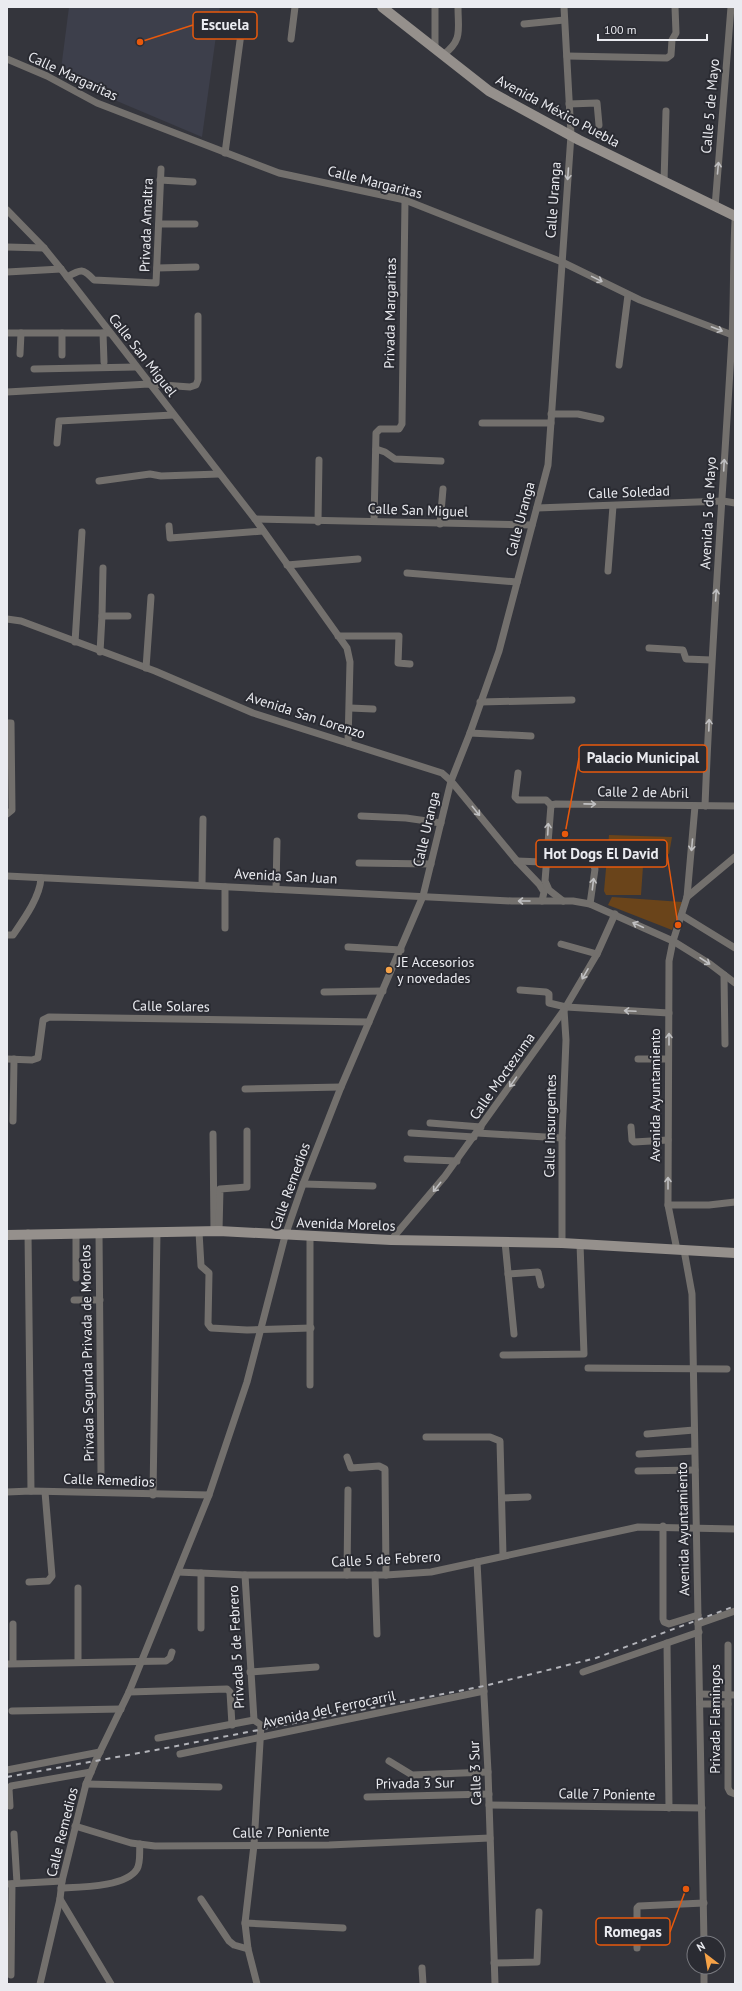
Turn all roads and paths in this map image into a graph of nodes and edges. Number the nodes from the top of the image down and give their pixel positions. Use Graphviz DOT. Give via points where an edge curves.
graph roads {
  1 [pos="295,7"];
  2 [pos="382,7"];
  3 [pos="435,7"];
  4 [pos="458,7"];
  5 [pos="564,7"];
  6 [pos="675,7"];
  7 [pos="731,7"];
  8 [pos="564,20"];
  9 [pos="524,24"];
  10 [pos="242,26"];
  11 [pos="732,34"];
  12 [pos="291,39"];
  13 [pos="435,49"];
  14 [pos="443,55"];
  15 [pos="567,56"];
  16 [pos="7,59"];
  17 [pos="569,104"];
  18 [pos="666,111"];
  19 [pos="599,125"];
  20 [pos="571,135"];
  21 [pos="225,153"];
  22 [pos="161,169"];
  23 [pos="160,180"];
  24 [pos="193,182"];
  25 [pos="664,182"];
  26 [pos="405,200"];
  27 [pos="715,207"];
  28 [pos="7,210"];
  29 [pos="735,216"];
  30 [pos="735,221"];
  31 [pos="159,224"];
  32 [pos="195,224"];
  33 [pos="7,247"];
  34 [pos="44,248"];
  35 [pos="562,262"];
  36 [pos="196,267"];
  37 [pos="157,268"];
  38 [pos="61,269"];
  39 [pos="7,272"];
  40 [pos="67,277"];
  41 [pos="734,277"];
  42 [pos="628,295"];
  43 [pos="198,316"];
  44 [pos="7,333"];
  45 [pos="22,333"];
  46 [pos="62,333"];
  47 [pos="106,333"];
  48 [pos="733,336"];
  49 [pos="20,354"];
  50 [pos="62,355"];
  51 [pos="104,362"];
  52 [pos="619,365"];
  53 [pos="136,367"];
  54 [pos="34,369"];
  55 [pos="149,384"];
  56 [pos="7,392"];
  57 [pos="551,414"];
  58 [pos="173,415"];
  59 [pos="601,419"];
  60 [pos="482,422"];
  61 [pos="551,423"];
  62 [pos="57,443"];
  63 [pos="376,449"];
  64 [pos="319,460"];
  65 [pos="442,461"];
  66 [pos="219,474"];
  67 [pos="99,480"];
  68 [pos="443,489"];
  69 [pos="722,501"];
  70 [pos="735,503"];
  71 [pos="613,506"];
  72 [pos="537,508"];
  73 [pos="255,519"];
  74 [pos="374,521"];
  75 [pos="318,522"];
  76 [pos="440,524"];
  77 [pos="532,525"];
  78 [pos="169,526"];
  79 [pos="263,531"];
  80 [pos="82,532"];
  81 [pos="358,559"];
  82 [pos="287,565"];
  83 [pos="103,568"];
  84 [pos="608,571"];
  85 [pos="407,573"];
  86 [pos="517,582"];
  87 [pos="151,597"];
  88 [pos="102,616"];
  89 [pos="128,616"];
  90 [pos="7,619"];
  91 [pos="338,636"];
  92 [pos="75,642"];
  93 [pos="649,648"];
  94 [pos="100,652"];
  95 [pos="711,660"];
  96 [pos="410,664"];
  97 [pos="146,668"];
  98 [pos="572,700"];
  99 [pos="480,702"];
  100 [pos="350,708"];
  101 [pos="373,709"];
  102 [pos="7,723"];
  103 [pos="470,734"];
  104 [pos="531,736"];
  105 [pos="348,743"];
  106 [pos="518,773"];
  107 [pos="451,781"];
  108 [pos="551,805"];
  109 [pos="695,806"];
  110 [pos="706,806"];
  111 [pos="735,806"];
  112 [pos="7,814"];
  113 [pos="361,816"];
  114 [pos="203,819"];
  115 [pos="441,823"];
  116 [pos="276,841"];
  117 [pos="735,858"];
  118 [pos="517,861"];
  119 [pos="547,862"];
  120 [pos="359,863"];
  121 [pos="431,864"];
  122 [pos="7,876"];
  123 [pos="41,878"];
  124 [pos="202,885"];
  125 [pos="225,886"];
  126 [pos="276,889"];
  127 [pos="423,896"];
  128 [pos="688,897"];
  129 [pos="542,901"];
  130 [pos="563,901"];
  131 [pos="590,904"];
  132 [pos="615,914"];
  133 [pos="682,916"];
  134 [pos="225,928"];
  135 [pos="7,935"];
  136 [pos="673,941"];
  137 [pos="561,944"];
  138 [pos="348,947"];
  139 [pos="735,948"];
  140 [pos="401,950"];
  141 [pos="597,954"];
  142 [pos="724,975"];
  143 [pos="735,983"];
  144 [pos="520,990"];
  145 [pos="383,991"];
  146 [pos="324,992"];
  147 [pos="565,1008"];
  148 [pos="669,1013"];
  149 [pos="369,1022"];
  150 [pos="725,1044"];
  151 [pos="668,1058"];
  152 [pos="10,1059"];
  153 [pos="638,1059"];
  154 [pos="341,1087"];
  155 [pos="245,1089"];
  156 [pos="13,1121"];
  157 [pos="430,1123"];
  158 [pos="631,1127"];
  159 [pos="247,1131"];
  160 [pos="477,1132"];
  161 [pos="411,1133"];
  162 [pos="212,1134"];
  163 [pos="562,1138"];
  164 [pos="668,1140"];
  165 [pos="407,1159"];
  166 [pos="457,1161"];
  167 [pos="303,1184"];
  168 [pos="373,1186"];
  169 [pos="735,1202"];
  170 [pos="668,1205"];
  171 [pos="99,1232"];
  172 [pos="157,1232"];
  173 [pos="199,1232"];
  174 [pos="217,1232"];
  175 [pos="28,1233"];
  176 [pos="76,1233"];
  177 [pos="7,1234"];
  178 [pos="285,1236"];
  179 [pos="310,1237"];
  180 [pos="391,1240"];
  181 [pos="505,1242"];
  182 [pos="562,1243"];
  183 [pos="580,1244"];
  184 [pos="680,1250"];
  185 [pos="735,1253"];
  186 [pos="508,1274"];
  187 [pos="76,1278"];
  188 [pos="541,1285"];
  189 [pos="74,1300"];
  190 [pos="100,1300"];
  191 [pos="261,1328"];
  192 [pos="310,1328"];
  193 [pos="514,1334"];
  194 [pos="503,1356"];
  195 [pos="588,1368"];
  196 [pos="693,1369"];
  197 [pos="727,1369"];
  198 [pos="310,1385"];
  199 [pos="694,1430"];
  200 [pos="647,1434"];
  201 [pos="426,1437"];
  202 [pos="694,1451"];
  203 [pos="639,1454"];
  204 [pos="347,1457"];
  205 [pos="695,1470"];
  206 [pos="638,1472"];
  207 [pos="101,1474"];
  208 [pos="348,1490"];
  209 [pos="31,1491"];
  210 [pos="7,1492"];
  211 [pos="45,1492"];
  212 [pos="153,1495"];
  213 [pos="210,1495"];
  214 [pos="528,1497"];
  215 [pos="502,1498"];
  216 [pos="663,1526"];
  217 [pos="697,1528"];
  218 [pos="735,1529"];
  219 [pos="503,1555"];
  220 [pos="477,1562"];
  221 [pos="178,1572"];
  222 [pos="201,1573"];
  223 [pos="347,1575"];
  224 [pos="375,1575"];
  225 [pos="386,1575"];
  226 [pos="245,1576"];
  227 [pos="29,1582"];
  228 [pos="78,1588"];
  229 [pos="735,1611"];
  230 [pos="698,1615"];
  231 [pos="13,1624"];
  232 [pos="698,1624"];
  233 [pos="201,1628"];
  234 [pos="699,1632"];
  235 [pos="377,1634"];
  236 [pos="667,1643"];
  237 [pos="728,1645"];
  238 [pos="172,1652"];
  239 [pos="141,1661"];
  240 [pos="78,1662"];
  241 [pos="10,1663"];
  242 [pos="316,1667"];
  243 [pos="250,1672"];
  244 [pos="583,1672"];
  245 [pos="484,1690"];
  246 [pos="129,1692"];
  247 [pos="700,1694"];
  248 [pos="732,1694"];
  249 [pos="700,1704"];
  250 [pos="728,1704"];
  251 [pos="122,1709"];
  252 [pos="12,1711"];
  253 [pos="254,1720"];
  254 [pos="232,1725"];
  255 [pos="260,1736"];
  256 [pos="158,1738"];
  257 [pos="100,1752"];
  258 [pos="180,1754"];
  259 [pos="388,1761"];
  260 [pos="7,1770"];
  261 [pos="91,1772"];
  262 [pos="488,1772"];
  263 [pos="86,1784"];
  264 [pos="219,1787"];
  265 [pos="733,1793"];
  266 [pos="488,1794"];
  267 [pos="367,1797"];
  268 [pos="489,1805"];
  269 [pos="10,1806"];
  270 [pos="669,1808"];
  271 [pos="702,1808"];
  272 [pos="75,1826"];
  273 [pos="14,1834"];
  274 [pos="490,1838"];
  275 [pos="140,1844"];
  276 [pos="254,1845"];
  277 [pos="12,1884"];
  278 [pos="62,1885"];
  279 [pos="60,1899"];
  280 [pos="201,1899"];
  281 [pos="704,1903"];
  282 [pos="539,1912"];
  283 [pos="245,1923"];
  284 [pos="343,1928"];
  285 [pos="704,1935"];
  286 [pos="636,1948"];
  287 [pos="248,1949"];
  288 [pos="494,1963"];
  289 [pos="422,1968"];
  290 [pos="104,1973"];
  291 [pos="11,1975"];
  292 [pos="40,1984"];
  293 [pos="104,1984"];
  294 [pos="111,1984"];
  295 [pos="257,1984"];
  296 [pos="422,1984"];
  297 [pos="495,1984"];
  1 -- 12 [label="street"];
  2 -- 13 [label="street, Avenida México Puebla"];
  3 -- 13 [label="street"];
  4 -- 14 [label="street" via="458,40 452,49"];
  5 -- 8 [label="street, Calle Uranga"];
  6 -- 15 [label="street" via="676,33 672,40 671,55 667,58"];
  7 -- 11 [label="street, Calle 5 de Mayo"];
  8 -- 9 [label="street"];
  8 -- 15 [label="street, Calle Uranga"];
  10 -- 21 [label="street"];
  27 -- 11 [label="street, Calle 5 de Mayo, one-way"];
  13 -- 14 [label="street, Avenida México Puebla"];
  14 -- 20 [label="street, Avenida México Puebla" via="489,91"];
  15 -- 17 [label="street, Calle Uranga"];
  16 -- 21 [label="street, Calle Margaritas" via="47,76 97,103"];
  17 -- 19 [label="street" via="597,103"];
  17 -- 20 [label="street, Calle Uranga"];
  18 -- 25 [label="street"];
  20 -- 25 [label="street, Avenida México Puebla"];
  20 -- 35 [label="street, Calle Uranga, one-way"];
  21 -- 26 [label="street, Calle Margaritas" via="279,173"];
  22 -- 23 [label="street, Privada Amaltra"];
  23 -- 24 [label="street"];
  23 -- 31 [label="street, Privada Amaltra"];
  25 -- 27 [label="street, Avenida México Puebla"];
  26 -- 35 [label="street, Calle Margaritas"];
  26 -- 63 [label="street, Privada Margaritas" via="401,427 376,431"];
  27 -- 29 [label="street, Avenida México Puebla"];
  28 -- 34 [label="street, Calle San Miguel"];
  30 -- 41 [label="street, Avenida 5 de Mayo"];
  31 -- 32 [label="street"];
  31 -- 37 [label="street, Privada Amaltra"];
  33 -- 34 [label="street"];
  34 -- 38 [label="street, Calle San Miguel"];
  35 -- 42 [label="street, Calle Margaritas, one-way"];
  35 -- 57 [label="street, Calle Uranga"];
  36 -- 37 [label="street"];
  37 -- 40 [label="street, Privada Amaltra" via="157,280 153,284 94,280 86,272 79,270"];
  38 -- 39 [label="street"];
  38 -- 40 [label="street, Calle San Miguel"];
  40 -- 47 [label="street, Calle San Miguel"];
  41 -- 48 [label="street, Avenida 5 de Mayo"];
  42 -- 48 [label="street, Calle Margaritas, one-way"];
  42 -- 52 [label="street"];
  43 -- 55 [label="street" via="196,385 190,387"];
  44 -- 45 [label="street"];
  45 -- 46 [label="street"];
  45 -- 49 [label="street"];
  46 -- 47 [label="street"];
  46 -- 50 [label="street"];
  47 -- 51 [label="street"];
  47 -- 53 [label="street, Calle San Miguel"];
  69 -- 48 [label="street, Avenida 5 de Mayo, one-way"];
  53 -- 54 [label="street"];
  53 -- 55 [label="street, Calle San Miguel"];
  55 -- 56 [label="street"];
  55 -- 58 [label="street, Calle San Miguel"];
  57 -- 59 [label="street" via="578,414"];
  57 -- 61 [label="street, Calle Uranga"];
  58 -- 62 [label="street" via="59,421"];
  58 -- 66 [label="street, Calle San Miguel"];
  60 -- 61 [label="street"];
  61 -- 72 [label="street, Calle Uranga" via="548,466"];
  63 -- 65 [label="street" via="395,459"];
  63 -- 74 [label="street"];
  64 -- 75 [label="street"];
  66 -- 67 [label="street" via="150,474"];
  66 -- 73 [label="street, Calle San Miguel"];
  68 -- 76 [label="street"];
  69 -- 70 [label="street, Calle Soledad"];
  69 -- 71 [label="street, Calle Soledad"];
  95 -- 69 [label="street, Avenida 5 de Mayo, one-way"];
  71 -- 72 [label="street, Calle Soledad"];
  71 -- 84 [label="street"];
  72 -- 77 [label="street, Calle Uranga"];
  73 -- 75 [label="street, Calle San Miguel"];
  73 -- 79 [label="street, Calle San Miguel"];
  74 -- 75 [label="street, Calle San Miguel"];
  74 -- 76 [label="street, Calle San Miguel"];
  76 -- 77 [label="street, Calle San Miguel"];
  77 -- 86 [label="street, Calle Uranga"];
  78 -- 79 [label="street" via="170,538"];
  79 -- 82 [label="street, Calle San Miguel"];
  80 -- 92 [label="street"];
  81 -- 82 [label="street"];
  82 -- 91 [label="street, Calle San Miguel"];
  83 -- 88 [label="street"];
  85 -- 86 [label="street"];
  86 -- 99 [label="street, Calle Uranga" via="499,651"];
  87 -- 97 [label="street"];
  88 -- 89 [label="street"];
  88 -- 94 [label="street"];
  90 -- 92 [label="street, Avenida San Lorenzo" via="21,621"];
  91 -- 96 [label="street" via="399,636 398,663"];
  91 -- 100 [label="street, Calle San Miguel" via="347,648 350,662"];
  92 -- 94 [label="street, Avenida San Lorenzo"];
  93 -- 95 [label="street" via="683,650 686,659"];
  94 -- 97 [label="street, Avenida San Lorenzo"];
  110 -- 95 [label="street, Avenida 5 de Mayo, one-way"];
  97 -- 105 [label="street, Avenida San Lorenzo" via="253,713"];
  98 -- 99 [label="street"];
  99 -- 103 [label="street, Calle Uranga"];
  100 -- 101 [label="street"];
  100 -- 105 [label="street, Calle San Miguel"];
  102 -- 112 [label="street" via="11,723 12,783 12,810"];
  103 -- 104 [label="street"];
  103 -- 107 [label="street, Calle Uranga"];
  105 -- 107 [label="street, Avenida San Lorenzo" via="432,768"];
  106 -- 108 [label="street, Calle 2 de Abril" via="515,797 518,800 546,800"];
  107 -- 115 [label="street, Calle Uranga"];
  107 -- 118 [label="street, Avenida San Lorenzo, one-way"];
  108 -- 109 [label="street, Calle 2 de Abril, one-way"];
  119 -- 108 [label="street, one-way"];
  109 -- 110 [label="street, Calle 2 de Abril"];
  109 -- 128 [label="street, one-way"];
  110 -- 111 [label="street, Calle 2 de Abril"];
  113 -- 115 [label="street"];
  114 -- 124 [label="street"];
  115 -- 121 [label="street, Calle Uranga"];
  116 -- 126 [label="street"];
  117 -- 128 [label="street"];
  118 -- 119 [label="street"];
  118 -- 129 [label="street, Avenida San Lorenzo" via="542,888"];
  119 -- 130 [label="street" via="545,881 549,890"];
  131 -- 119 [label="street, one-way" via="595,869 593,864"];
  120 -- 121 [label="street"];
  121 -- 127 [label="street, Calle Uranga"];
  122 -- 123 [label="street, Avenida San Juan"];
  123 -- 124 [label="street, Avenida San Juan"];
  123 -- 135 [label="street" via="41,887 20,924 13,935"];
  124 -- 125 [label="street, Avenida San Juan"];
  125 -- 126 [label="street, Avenida San Juan"];
  125 -- 134 [label="street"];
  126 -- 127 [label="street, Avenida San Juan"];
  129 -- 127 [label="street, Avenida San Juan, one-way"];
  127 -- 140 [label="street, Calle Remedios"];
  128 -- 133 [label="street"];
  129 -- 130 [label="street, Avenida San Juan"];
  130 -- 131 [label="street, Avenida San Juan"];
  131 -- 132 [label="street, Avenida San Juan"];
  136 -- 132 [label="street, Avenida San Juan, one-way"];
  132 -- 141 [label="street, Calle Moctezuma"];
  133 -- 136 [label="street"];
  133 -- 139 [label="street"];
  136 -- 142 [label="street, Avenida San Juan, one-way"];
  136 -- 148 [label="street, Avenida Ayuntamiento" via="669,961"];
  137 -- 141 [label="street"];
  138 -- 140 [label="street"];
  140 -- 145 [label="street, Calle Remedios"];
  141 -- 147 [label="street, Calle Moctezuma, one-way"];
  142 -- 143 [label="street, Avenida San Juan"];
  142 -- 150 [label="street"];
  144 -- 147 [label="street" via="546,992 549,994 549,1003"];
  145 -- 146 [label="street"];
  145 -- 149 [label="street, Calle Remedios"];
  148 -- 147 [label="street, one-way"];
  147 -- 160 [label="street, Calle Moctezuma, one-way"];
  147 -- 163 [label="street, Calle Insurgentes"];
  151 -- 148 [label="street, Avenida Ayuntamiento, one-way"];
  149 -- 152 [label="street, Calle Solares" via="49,1017 43,1020 38,1058"];
  149 -- 154 [label="street, Calle Remedios"];
  151 -- 153 [label="street"];
  151 -- 164 [label="street, Avenida Ayuntamiento"];
  152 -- 156 [label="street"];
  154 -- 155 [label="street"];
  154 -- 167 [label="street, Calle Remedios"];
  157 -- 160 [label="street"];
  158 -- 164 [label="street" via="634,1142"];
  159 -- 174 [label="street" via="247,1187 220,1189"];
  160 -- 161 [label="street"];
  160 -- 163 [label="street"];
  160 -- 166 [label="street, Calle Moctezuma"];
  162 -- 174 [label="street"];
  163 -- 182 [label="street, Calle Insurgentes"];
  170 -- 164 [label="street, Avenida Ayuntamiento, one-way"];
  165 -- 166 [label="street"];
  166 -- 180 [label="street, Calle Moctezuma, one-way"];
  167 -- 168 [label="street"];
  167 -- 178 [label="street, Calle Remedios"];
  169 -- 170 [label="street"];
  170 -- 184 [label="street, Avenida Ayuntamiento"];
  171 -- 172 [label="street, Avenida Morelos"];
  171 -- 176 [label="street, Avenida Morelos"];
  171 -- 190 [label="street, Privada Segunda Privada de Morelos"];
  172 -- 173 [label="street, Avenida Morelos"];
  172 -- 212 [label="street"];
  173 -- 174 [label="street, Avenida Morelos"];
  173 -- 191 [label="street" via="201,1266 209,1273 209,1326 215,1329"];
  174 -- 178 [label="street, Avenida Morelos"];
  175 -- 176 [label="street, Avenida Morelos"];
  175 -- 177 [label="street, Avenida Morelos"];
  175 -- 209 [label="street"];
  176 -- 187 [label="street"];
  178 -- 179 [label="street, Avenida Morelos"];
  178 -- 191 [label="street, Calle Remedios"];
  179 -- 180 [label="street, Avenida Morelos"];
  179 -- 192 [label="street"];
  180 -- 181 [label="street, Avenida Morelos"];
  181 -- 182 [label="street, Avenida Morelos"];
  181 -- 186 [label="street"];
  182 -- 183 [label="street, Avenida Morelos"];
  183 -- 184 [label="street, Avenida Morelos"];
  183 -- 194 [label="street" via="584,1354"];
  184 -- 185 [label="street, Avenida Morelos"];
  184 -- 196 [label="street, Avenida Ayuntamiento" via="692,1294"];
  186 -- 188 [label="street" via="538,1272"];
  186 -- 193 [label="street"];
  189 -- 190 [label="street"];
  190 -- 207 [label="street, Privada Segunda Privada de Morelos"];
  191 -- 192 [label="street"];
  191 -- 213 [label="street, Calle Remedios"];
  192 -- 198 [label="street"];
  195 -- 196 [label="street"];
  196 -- 197 [label="street"];
  196 -- 199 [label="street, Avenida Ayuntamiento"];
  199 -- 200 [label="street"];
  199 -- 202 [label="street, Avenida Ayuntamiento"];
  201 -- 215 [label="street" via="490,1438 500,1441"];
  202 -- 203 [label="street"];
  202 -- 205 [label="street, Avenida Ayuntamiento"];
  204 -- 225 [label="street" via="353,1468 382,1466 385,1469"];
  205 -- 206 [label="street"];
  205 -- 217 [label="street, Avenida Ayuntamiento"];
  208 -- 223 [label="street"];
  209 -- 210 [label="street, Calle Remedios"];
  209 -- 211 [label="street, Calle Remedios"];
  211 -- 212 [label="street, Calle Remedios"];
  211 -- 227 [label="street" via="52,1576 48,1581"];
  212 -- 213 [label="street, Calle Remedios"];
  213 -- 221 [label="street, Calle Remedios"];
  214 -- 215 [label="street"];
  215 -- 219 [label="street"];
  216 -- 217 [label="street, Calle 5 de Febrero"];
  216 -- 219 [label="street, Calle 5 de Febrero" via="638,1527"];
  216 -- 230 [label="street" via="664,1622 669,1624"];
  217 -- 218 [label="street, Calle 5 de Febrero"];
  217 -- 230 [label="street, Avenida Ayuntamiento"];
  219 -- 220 [label="street, Calle 5 de Febrero"];
  220 -- 225 [label="street, Calle 5 de Febrero" via="430,1572"];
  220 -- 245 [label="street, Calle 3 Sur"];
  221 -- 222 [label="street, Calle 5 de Febrero"];
  221 -- 239 [label="street, Calle Remedios"];
  222 -- 226 [label="street, Calle 5 de Febrero"];
  222 -- 233 [label="street"];
  223 -- 224 [label="street, Calle 5 de Febrero"];
  223 -- 226 [label="street, Calle 5 de Febrero"];
  224 -- 225 [label="street, Calle 5 de Febrero"];
  224 -- 235 [label="street"];
  226 -- 243 [label="street, Privada 5 de Febrero"];
  228 -- 240 [label="street"];
  229 -- 232 [label="street"];
  230 -- 232 [label="street, Avenida Ayuntamiento"];
  231 -- 241 [label="street"];
  232 -- 234 [label="street, Avenida Ayuntamiento"];
  234 -- 236 [label="street"];
  234 -- 247 [label="street, Avenida Ayuntamiento"];
  236 -- 244 [label="street"];
  236 -- 270 [label="street"];
  237 -- 248 [label="street, Privada Flamingos"];
  238 -- 239 [label="street" via="166,1661"];
  239 -- 240 [label="street"];
  239 -- 246 [label="street, Calle Remedios"];
  240 -- 241 [label="street"];
  242 -- 243 [label="street"];
  243 -- 253 [label="street, Privada 5 de Febrero"];
  245 -- 255 [label="street, Avenida del Ferrocarril"];
  245 -- 262 [label="street, Calle 3 Sur"];
  246 -- 251 [label="street, Calle Remedios"];
  246 -- 254 [label="street" via="227,1689 230,1692"];
  247 -- 248 [label="street"];
  247 -- 249 [label="street, Avenida Ayuntamiento"];
  248 -- 250 [label="street, Privada Flamingos"];
  249 -- 250 [label="street"];
  249 -- 271 [label="street, Avenida Ayuntamiento"];
  250 -- 265 [label="street, Privada Flamingos" via="728,1788"];
  251 -- 252 [label="street"];
  251 -- 257 [label="street, Calle Remedios"];
  253 -- 254 [label="street"];
  253 -- 255 [label="street, Privada 5 de Febrero" via="261,1725"];
  254 -- 256 [label="street"];
  255 -- 258 [label="street, Avenida del Ferrocarril"];
  255 -- 276 [label="street"];
  257 -- 260 [label="street"];
  257 -- 261 [label="street, Calle Remedios"];
  259 -- 262 [label="street" via="412,1775"];
  261 -- 263 [label="street, Calle Remedios"];
  261 -- 269 [label="street" via="10,1787"];
  262 -- 266 [label="street, Calle 3 Sur"];
  263 -- 264 [label="street"];
  263 -- 272 [label="street, Calle Remedios"];
  266 -- 267 [label="street, Privada 3 Sur"];
  266 -- 268 [label="street, Calle 3 Sur"];
  268 -- 270 [label="street, Calle 7 Poniente"];
  268 -- 274 [label="street, Calle 3 Sur"];
  270 -- 271 [label="street, Calle 7 Poniente"];
  271 -- 281 [label="street, Avenida Ayuntamiento"];
  272 -- 275 [label="street, Calle 7 Poniente"];
  272 -- 278 [label="street, Calle Remedios"];
  273 -- 277 [label="street"];
  274 -- 276 [label="street, Calle 7 Poniente" via="329,1845"];
  274 -- 288 [label="street, Calle 3 Sur"];
  275 -- 276 [label="street, Calle 7 Poniente"];
  275 -- 278 [label="street" via="138,1867 123,1880 109,1884"];
  276 -- 283 [label="street"];
  277 -- 278 [label="street"];
  277 -- 291 [label="street"];
  278 -- 279 [label="street, Calle Remedios"];
  279 -- 290 [label="street"];
  279 -- 292 [label="street, Calle Remedios"];
  280 -- 287 [label="street" via="229,1941"];
  281 -- 285 [label="street, Avenida Ayuntamiento"];
  281 -- 286 [label="street" via="639,1906"];
  282 -- 288 [label="street" via="537,1962"];
  283 -- 284 [label="street"];
  283 -- 287 [label="street"];
  287 -- 295 [label="street"];
  288 -- 297 [label="street, Calle 3 Sur"];
  289 -- 296 [label="street"];
  290 -- 293 [label="street"];
  290 -- 294 [label="street"];
}
